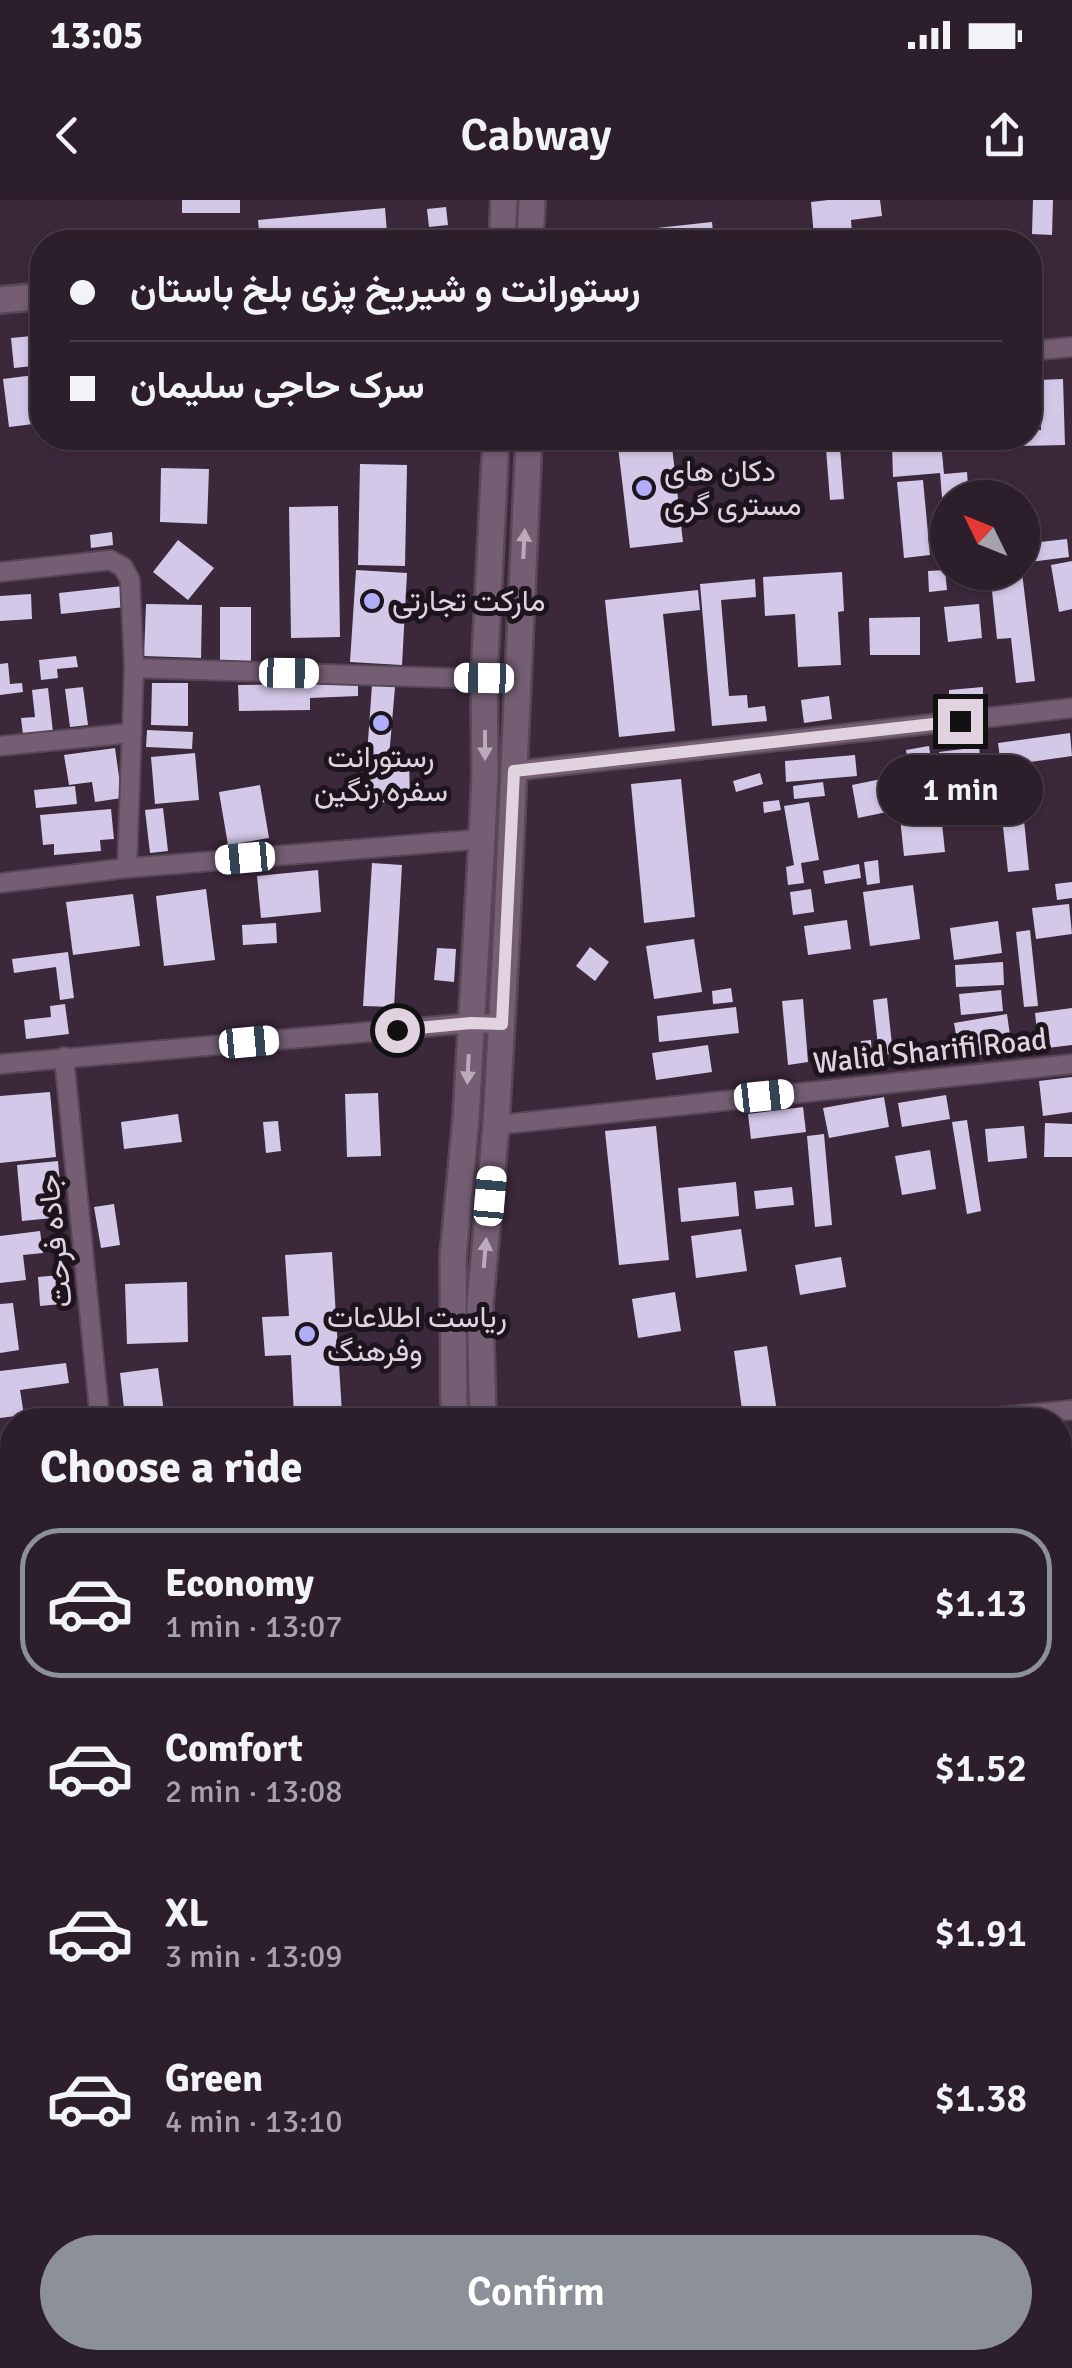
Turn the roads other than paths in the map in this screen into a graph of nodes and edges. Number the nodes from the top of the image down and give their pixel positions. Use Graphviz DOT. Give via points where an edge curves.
graph roads {
  1 [pos="504,200"];
  2 [pos="532,200"];
  3 [pos="503,230"];
  4 [pos="531,230"];
  5 [pos="30,297"];
  6 [pos="0,300"];
  7 [pos="1072,347"];
  8 [pos="1042,350"];
  9 [pos="495,450"];
  10 [pos="528,450"];
  11 [pos="0,572"];
  12 [pos="134,668"];
  13 [pos="484,678"];
  14 [pos="1072,708"];
  15 [pos="132,733"];
  16 [pos="0,746"];
  17 [pos="514,771"];
  18 [pos="482,839"];
  19 [pos="126,868"];
  20 [pos="0,883"];
  21 [pos="471,1023"];
  22 [pos="502,1024"];
  23 [pos="64,1057"];
  24 [pos="0,1064"];
  25 [pos="1072,1064"];
  26 [pos="496,1125"];
  27 [pos="99,1408"];
  28 [pos="454,1408"];
  29 [pos="483,1408"];
  1 -- 3 [label="street"];
  2 -- 4 [label="street"];
  5 -- 6 [label="street"];
  7 -- 8 [label="street"];
  9 -- 13 [label="street"];
  17 -- 10 [label="street, one-way"];
  11 -- 12 [label="street" via="110,560 123,567 130,580"];
  12 -- 13 [label="street"];
  12 -- 15 [label="street"];
  13 -- 18 [label="street, one-way"];
  14 -- 17 [label="street"];
  15 -- 16 [label="street"];
  15 -- 19 [label="street"];
  17 -- 22 [label="street"];
  18 -- 19 [label="street"];
  18 -- 21 [label="street"];
  19 -- 20 [label="street"];
  21 -- 22 [label="street"];
  21 -- 23 [label="street"];
  21 -- 28 [label="street, one-way" via="453,1257"];
  22 -- 26 [label="street"];
  23 -- 24 [label="street"];
  23 -- 27 [label="street, جاده فرحت"];
  25 -- 26 [label="street, Walid Sharifi Road"];
  29 -- 26 [label="street, one-way" via="480,1304"];
}
